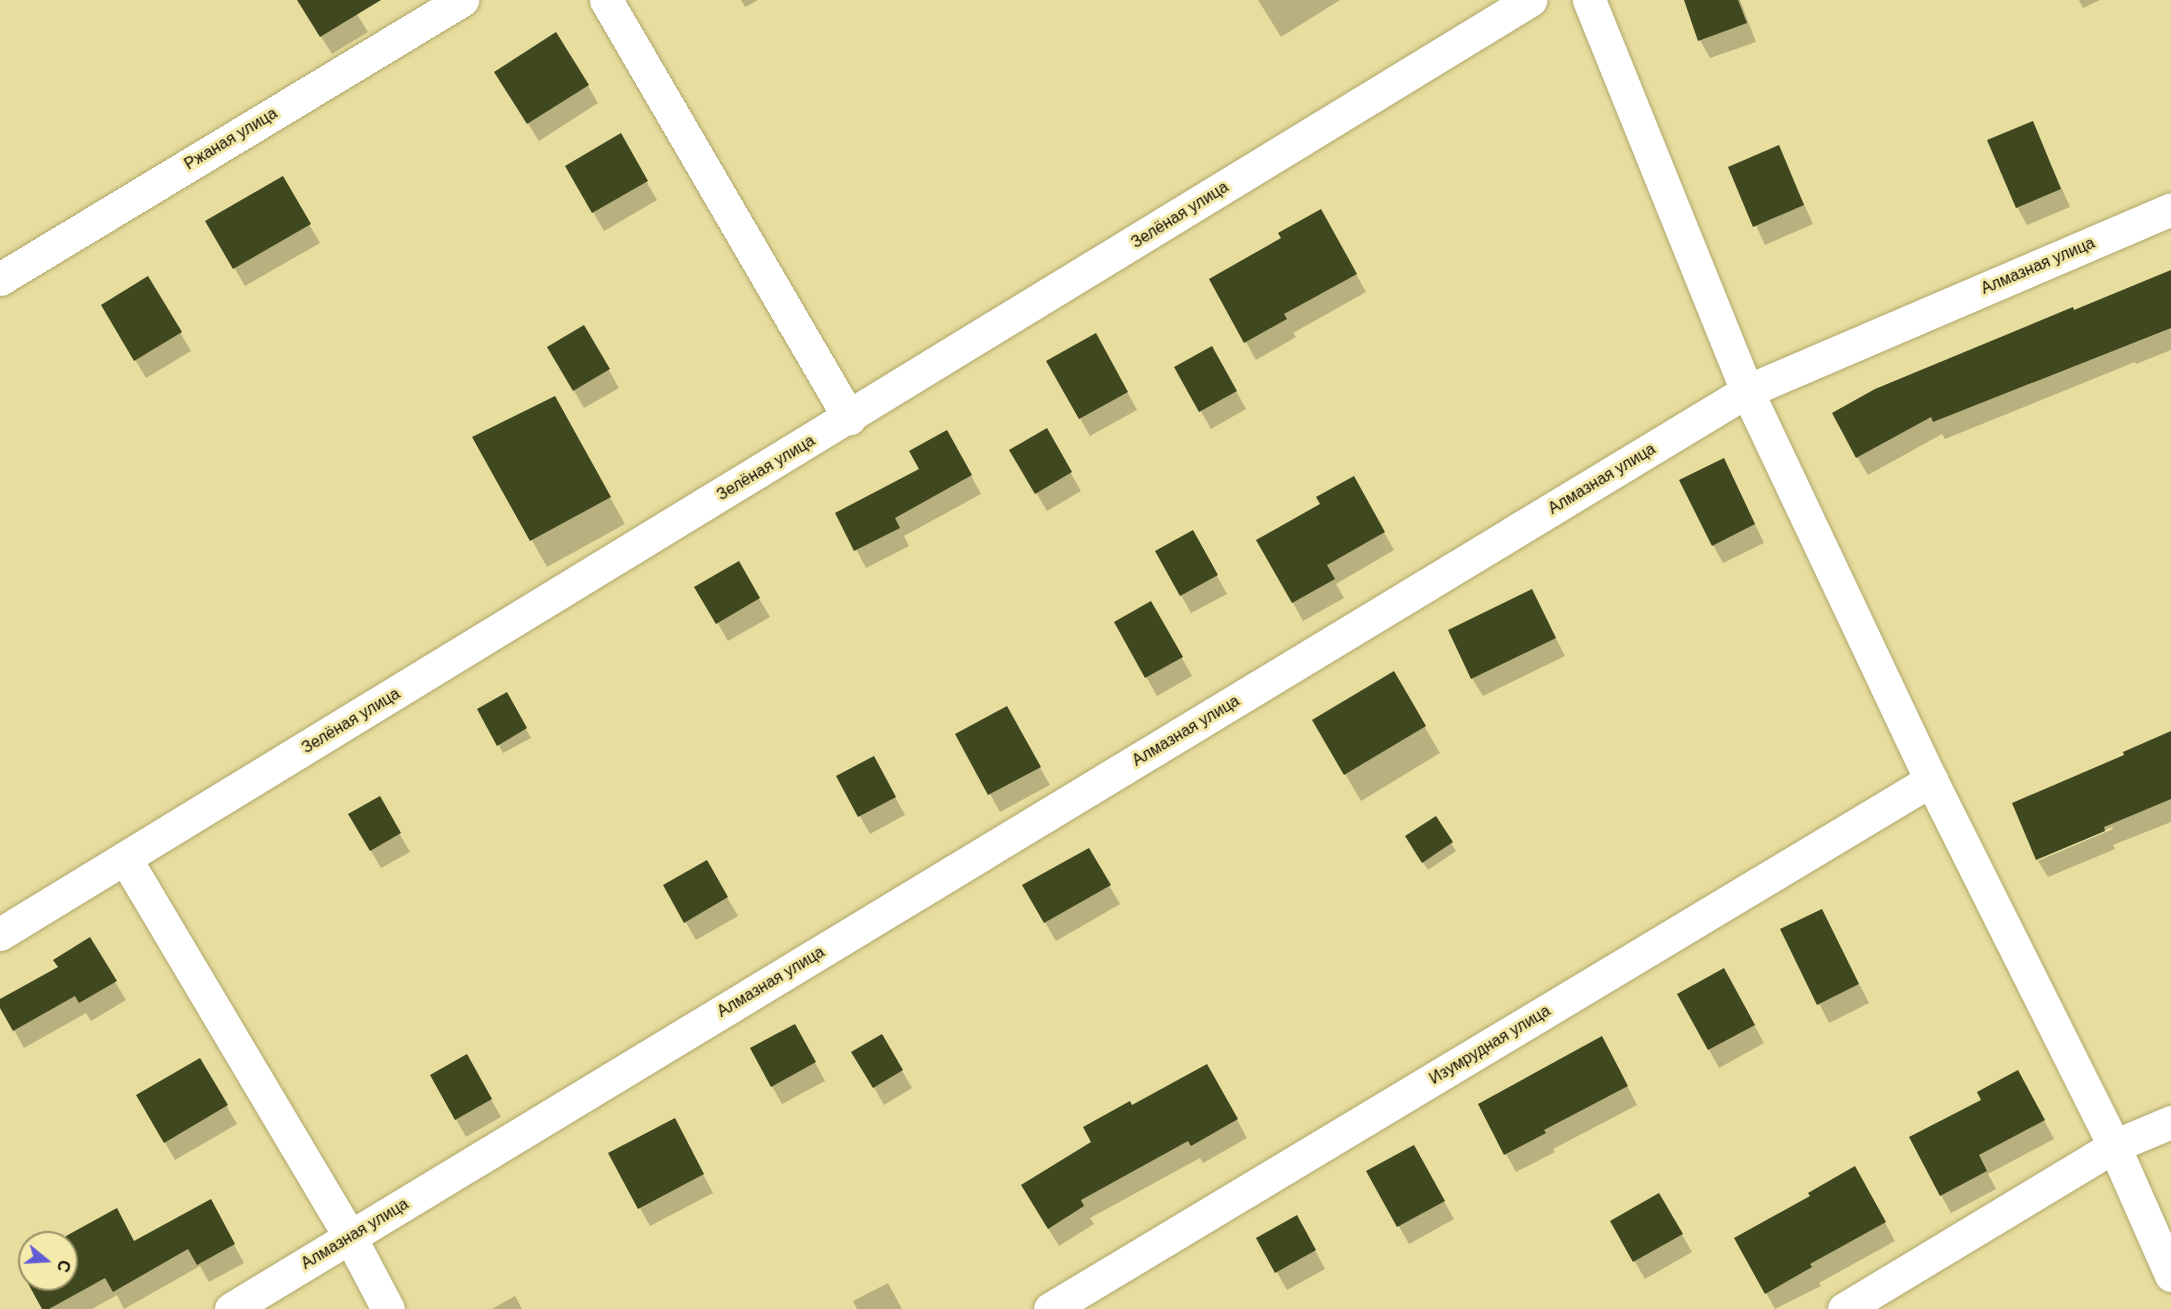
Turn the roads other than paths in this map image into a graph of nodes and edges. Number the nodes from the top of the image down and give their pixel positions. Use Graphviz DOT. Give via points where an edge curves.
graph roads {
  1 [pos="462,0"];
  2 [pos="606,0"];
  3 [pos="1530,0"];
  4 [pos="1589,0"];
  5 [pos="2171,209"];
  6 [pos="0,279"];
  7 [pos="1747,391"];
  8 [pos="849,418"];
  9 [pos="1931,780"];
  10 [pos="125,858"];
  11 [pos="0,934"];
  12 [pos="2171,1122"];
  13 [pos="2114,1146"];
  14 [pos="350,1237"];
  15 [pos="2171,1275"];
  16 [pos="231,1309"];
  17 [pos="388,1309"];
  18 [pos="1050,1309"];
  19 [pos="1844,1309"];
  1 -- 6 [label="street, Ржаная улица"];
  2 -- 8 [label="street"];
  3 -- 8 [label="street, Зелёная улица"];
  4 -- 7 [label="street"];
  5 -- 7 [label="street, Алмазная улица"];
  7 -- 9 [label="street"];
  7 -- 14 [label="street, Алмазная улица"];
  8 -- 10 [label="street, Зелёная улица"];
  9 -- 13 [label="street"];
  9 -- 18 [label="street, Изумрудная улица"];
  10 -- 11 [label="street, Зелёная улица"];
  10 -- 14 [label="street"];
  12 -- 13 [label="street"];
  13 -- 15 [label="street"];
  13 -- 19 [label="street"];
  14 -- 16 [label="street, Алмазная улица"];
  14 -- 17 [label="street"];
}
